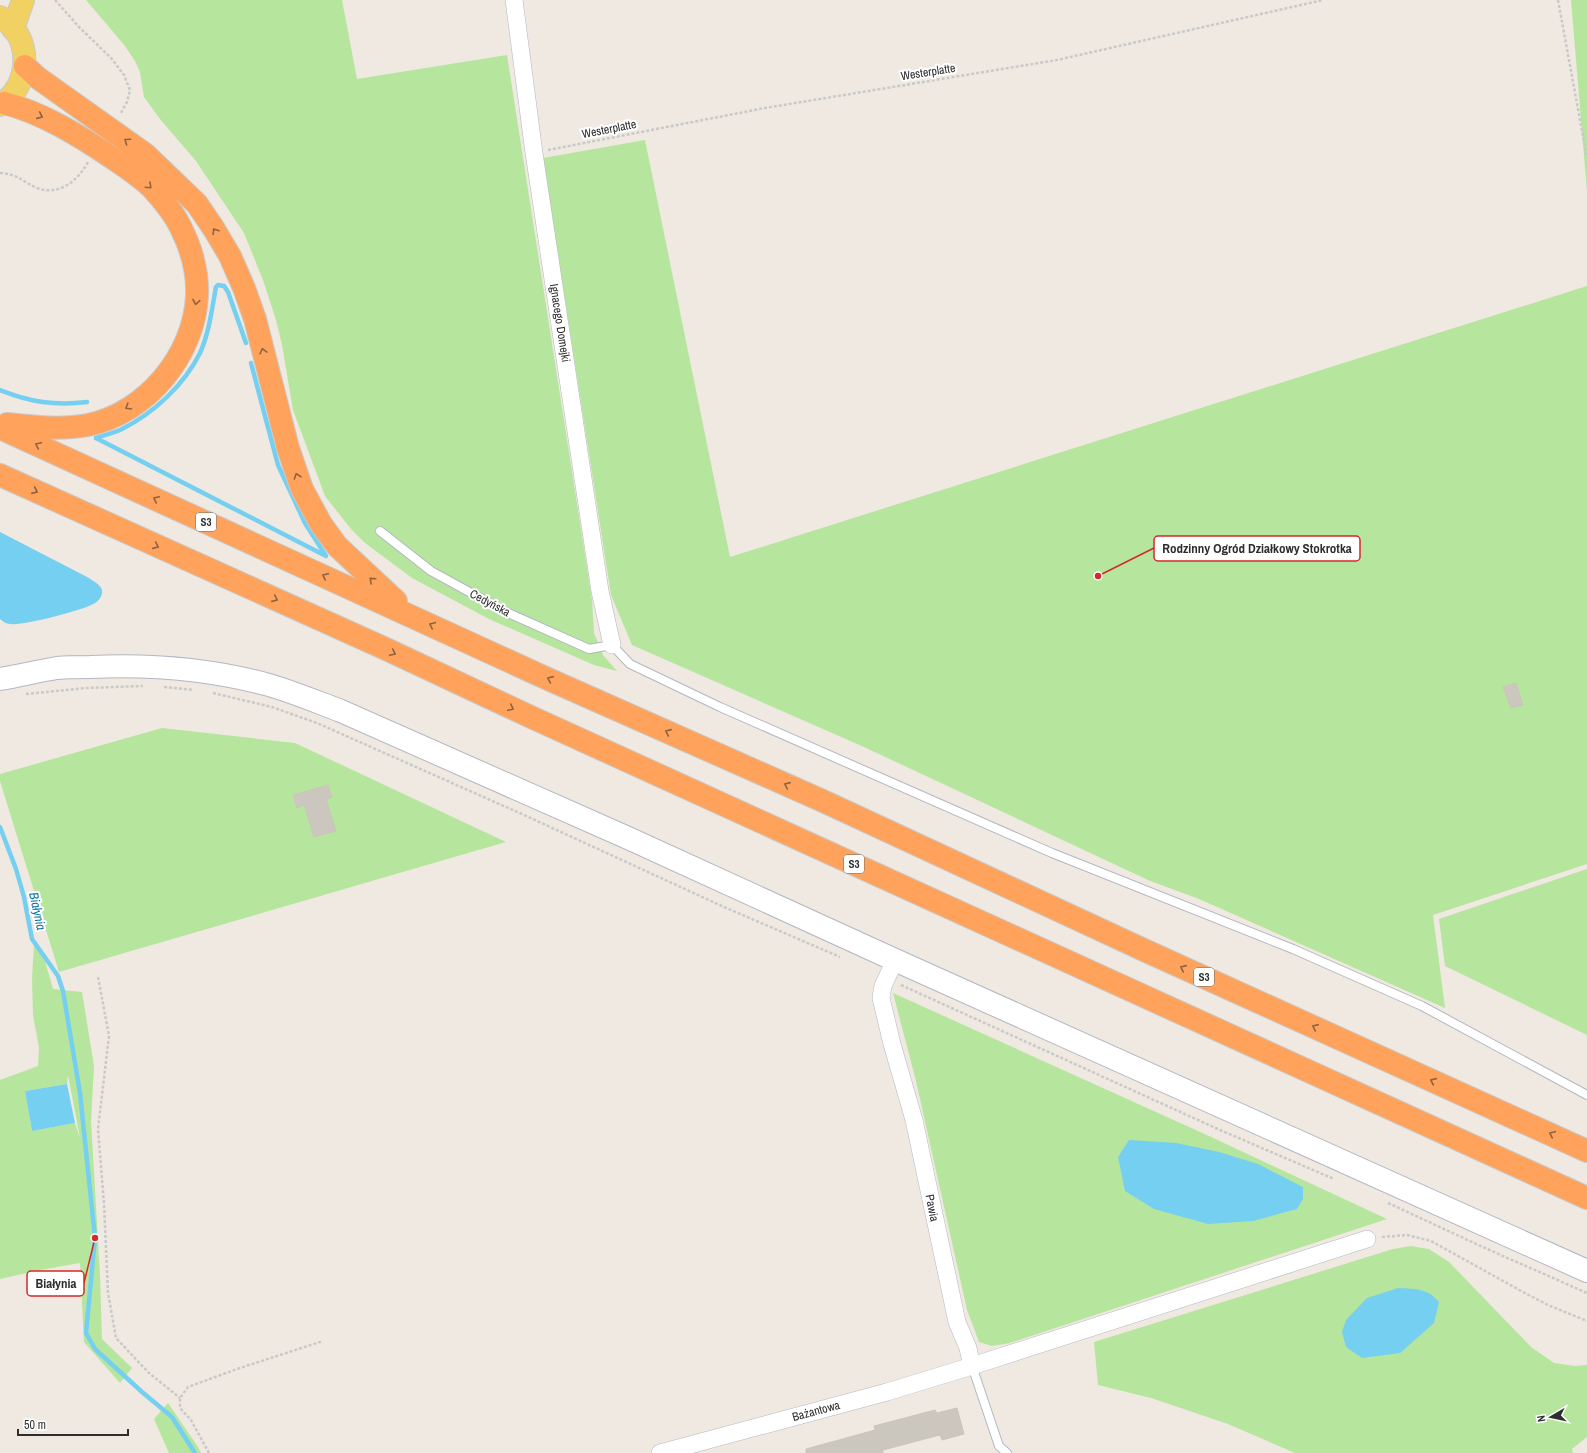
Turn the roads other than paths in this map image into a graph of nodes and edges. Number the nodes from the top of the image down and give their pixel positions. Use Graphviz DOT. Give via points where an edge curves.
graph roads {
  1 [pos="23,0"];
  2 [pos="514,0"];
  3 [pos="7,23"];
  4 [pos="25,66"];
  5 [pos="2,104"];
  6 [pos="0,423"];
  7 [pos="0,428"];
  8 [pos="0,475"];
  9 [pos="380,531"];
  10 [pos="412,616"];
  11 [pos="612,645"];
  12 [pos="0,680"];
  13 [pos="890,969"];
  14 [pos="1587,1095"];
  15 [pos="1587,1151"];
  16 [pos="1587,1198"];
  17 [pos="1367,1239"];
  18 [pos="1587,1271"];
  19 [pos="972,1366"];
  20 [pos="660,1453"];
  21 [pos="1007,1453"];
  1 -- 3 [label="main road"];
  2 -- 11 [label="street, Ignacego Domejki" via="534,153 600,591"];
  3 -- 4 [label="main road" via="22,45"];
  4 -- 5 [label="main road" via="18,87"];
  10 -- 4 [label="highway, one-way" via="337,546 321,524 302,489 288,448 255,319 246,294 230,256 197,204 145,154"];
  5 -- 6 [label="highway, one-way" via="20,107 93,145 152,188 170,210 191,252 196,270 197,295 193,322 184,347 170,371 152,391 130,407 108,419 88,425 43,428"];
  10 -- 7 [label="highway, S3, one-way"];
  8 -- 16 [label="highway, S3, one-way"];
  9 -- 11 [label="lane, Cedyńska" via="431,571 504,611 589,649"];
  15 -- 10 [label="highway, S3, one-way" via="1144,950 823,800"];
  11 -- 14 [label="lane" via="630,664 720,707 1052,853 1293,949 1422,1006"];
  12 -- 13 [label="main road" via="57,668 150,666 204,672 269,685 340,711 628,838"];
  13 -- 18 [label="main road"];
  13 -- 19 [label="street, Pawia" via="881,998 914,1120 957,1322 968,1348"];
  17 -- 19 [label="street, Bażantowa"];
  19 -- 20 [label="street, Bażantowa" via="887,1392"];
  19 -- 21 [label="lane, Pawia" via="999,1446"];
}
